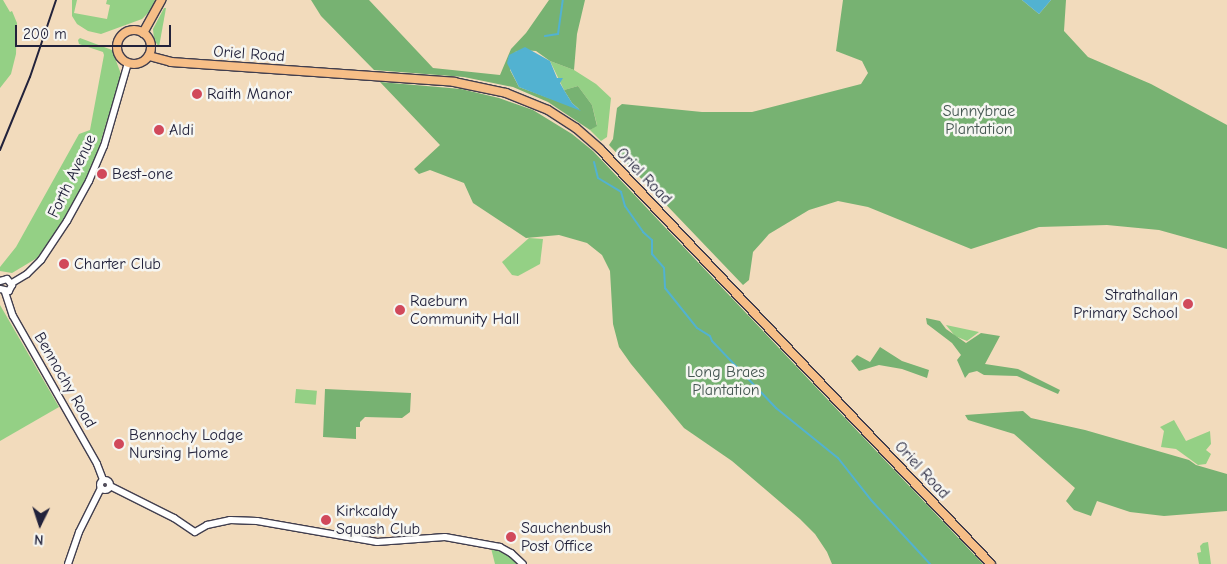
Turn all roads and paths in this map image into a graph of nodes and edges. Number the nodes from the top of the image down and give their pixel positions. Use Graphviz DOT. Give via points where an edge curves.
graph roads {
  1 [pos="161,0"];
  2 [pos="143,33"];
  3 [pos="149,56"];
  4 [pos="128,63"];
  5 [pos="0,281"];
  6 [pos="12,283"];
  7 [pos="3,291"];
  8 [pos="103,480"];
  9 [pos="110,486"];
  10 [pos="101,488"];
  11 [pos="68,564"];
  12 [pos="523,564"];
  13 [pos="991,564"];
  1 -- 2 [label="main road"];
  2 -- 3 [label="main road" via="151,45"];
  2 -- 4 [label="main road" via="128,31 118,42 118,52"];
  3 -- 4 [label="main road" via="140,63"];
  3 -- 13 [label="main road, Oriel Road" via="171,62 454,82 506,93 548,110 600,149"];
  4 -- 6 [label="street, Forth Avenue" via="104,146 89,181 41,260"];
  5 -- 6 [label="street" via="7,279"];
  6 -- 7 [label="street, Forth Avenue" via="11,289"];
  7 -- 8 [label="street, Bennochy Road" via="13,316"];
  8 -- 9 [label="street"];
  8 -- 10 [label="street"];
  9 -- 10 [label="street" via="107,490"];
  9 -- 12 [label="street" via="195,532 207,525 230,520 257,521 377,542 445,537 500,547"];
  10 -- 11 [label="street" via="79,532"];
}
